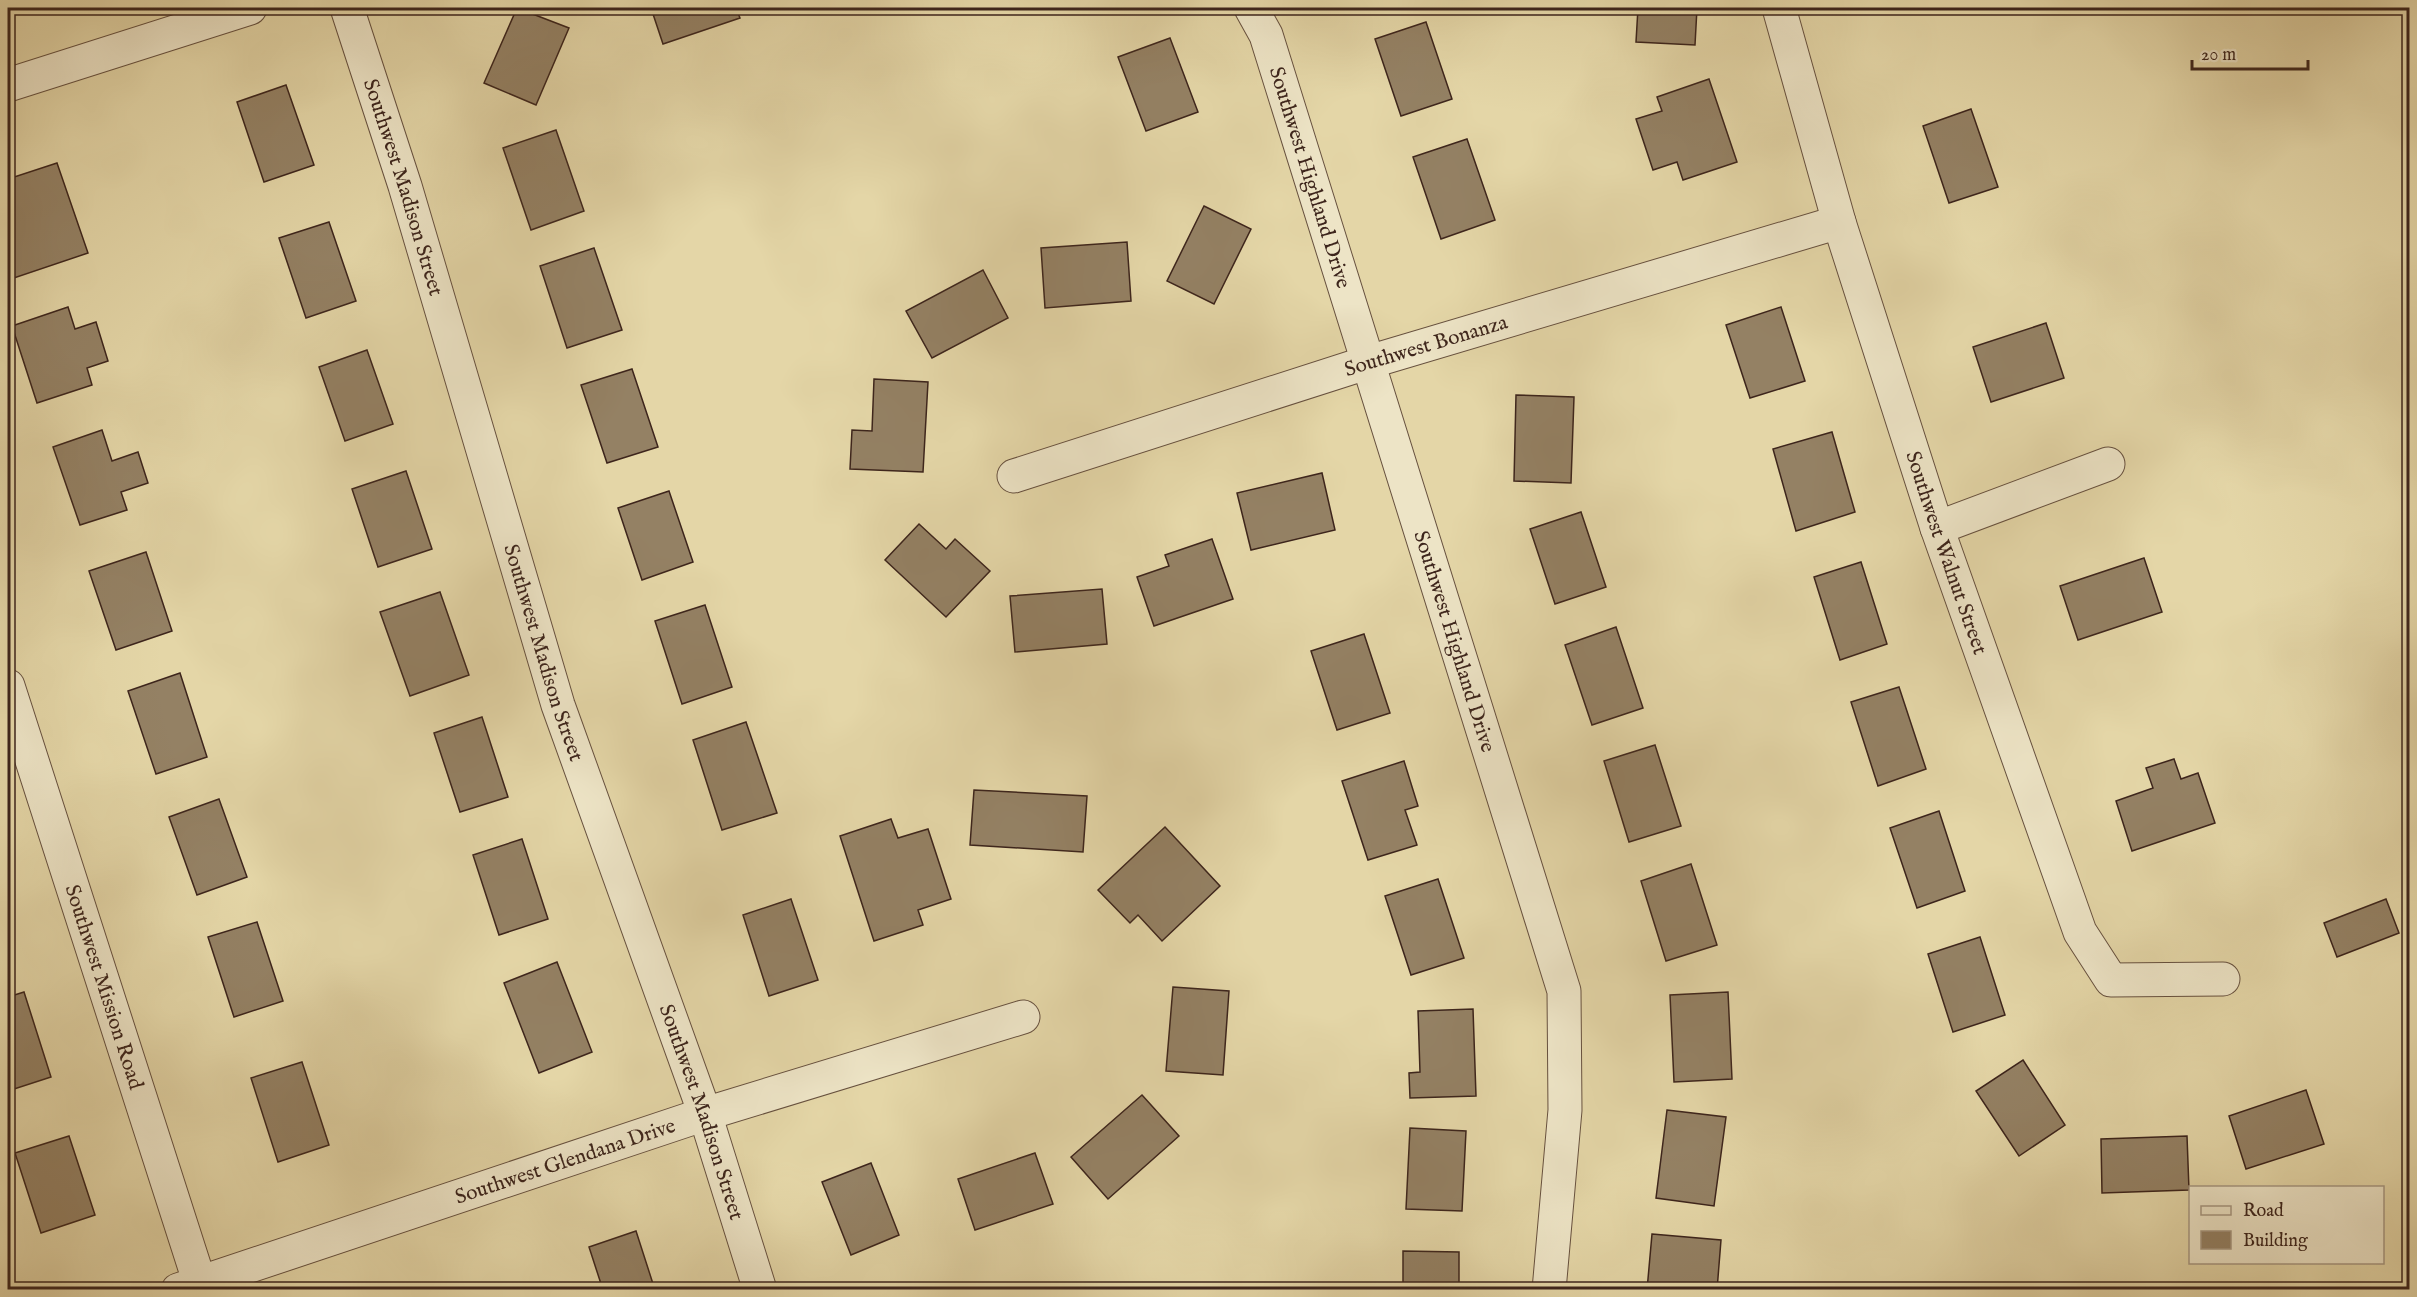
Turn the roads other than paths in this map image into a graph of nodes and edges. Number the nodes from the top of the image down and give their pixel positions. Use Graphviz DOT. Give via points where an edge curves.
graph roads {
  1 [pos="250,8"];
  2 [pos="347,8"];
  3 [pos="1251,8"];
  4 [pos="1779,8"];
  5 [pos="8,85"];
  6 [pos="1839,222"];
  7 [pos="1369,362"];
  8 [pos="2108,464"];
  9 [pos="1014,476"];
  10 [pos="1937,528"];
  11 [pos="8,686"];
  12 [pos="2223,979"];
  13 [pos="1023,1017"];
  14 [pos="705,1114"];
  15 [pos="193,1287"];
  16 [pos="760,1290"];
  17 [pos="1549,1290"];
  1 -- 5 [label="street"];
  2 -- 14 [label="street, Southwest Madison Street" via="405,186 558,705"];
  3 -- 7 [label="street, Southwest Highland Drive" via="1266,35"];
  4 -- 6 [label="street, Southwest Walnut Street"];
  6 -- 7 [label="street, Southwest Bonanza"];
  6 -- 10 [label="street, Southwest Walnut Street"];
  7 -- 9 [label="street, Southwest Bonanza"];
  7 -- 17 [label="street, Southwest Highland Drive" via="1564,991 1565,1110"];
  8 -- 10 [label="street"];
  10 -- 12 [label="street, Southwest Walnut Street" via="2080,932 2111,980"];
  11 -- 15 [label="street, Southwest Mission Road"];
  13 -- 14 [label="street, Southwest Glendana Drive"];
  14 -- 15 [label="street, Southwest Glendana Drive"];
  14 -- 16 [label="street, Southwest Madison Street"];
}
